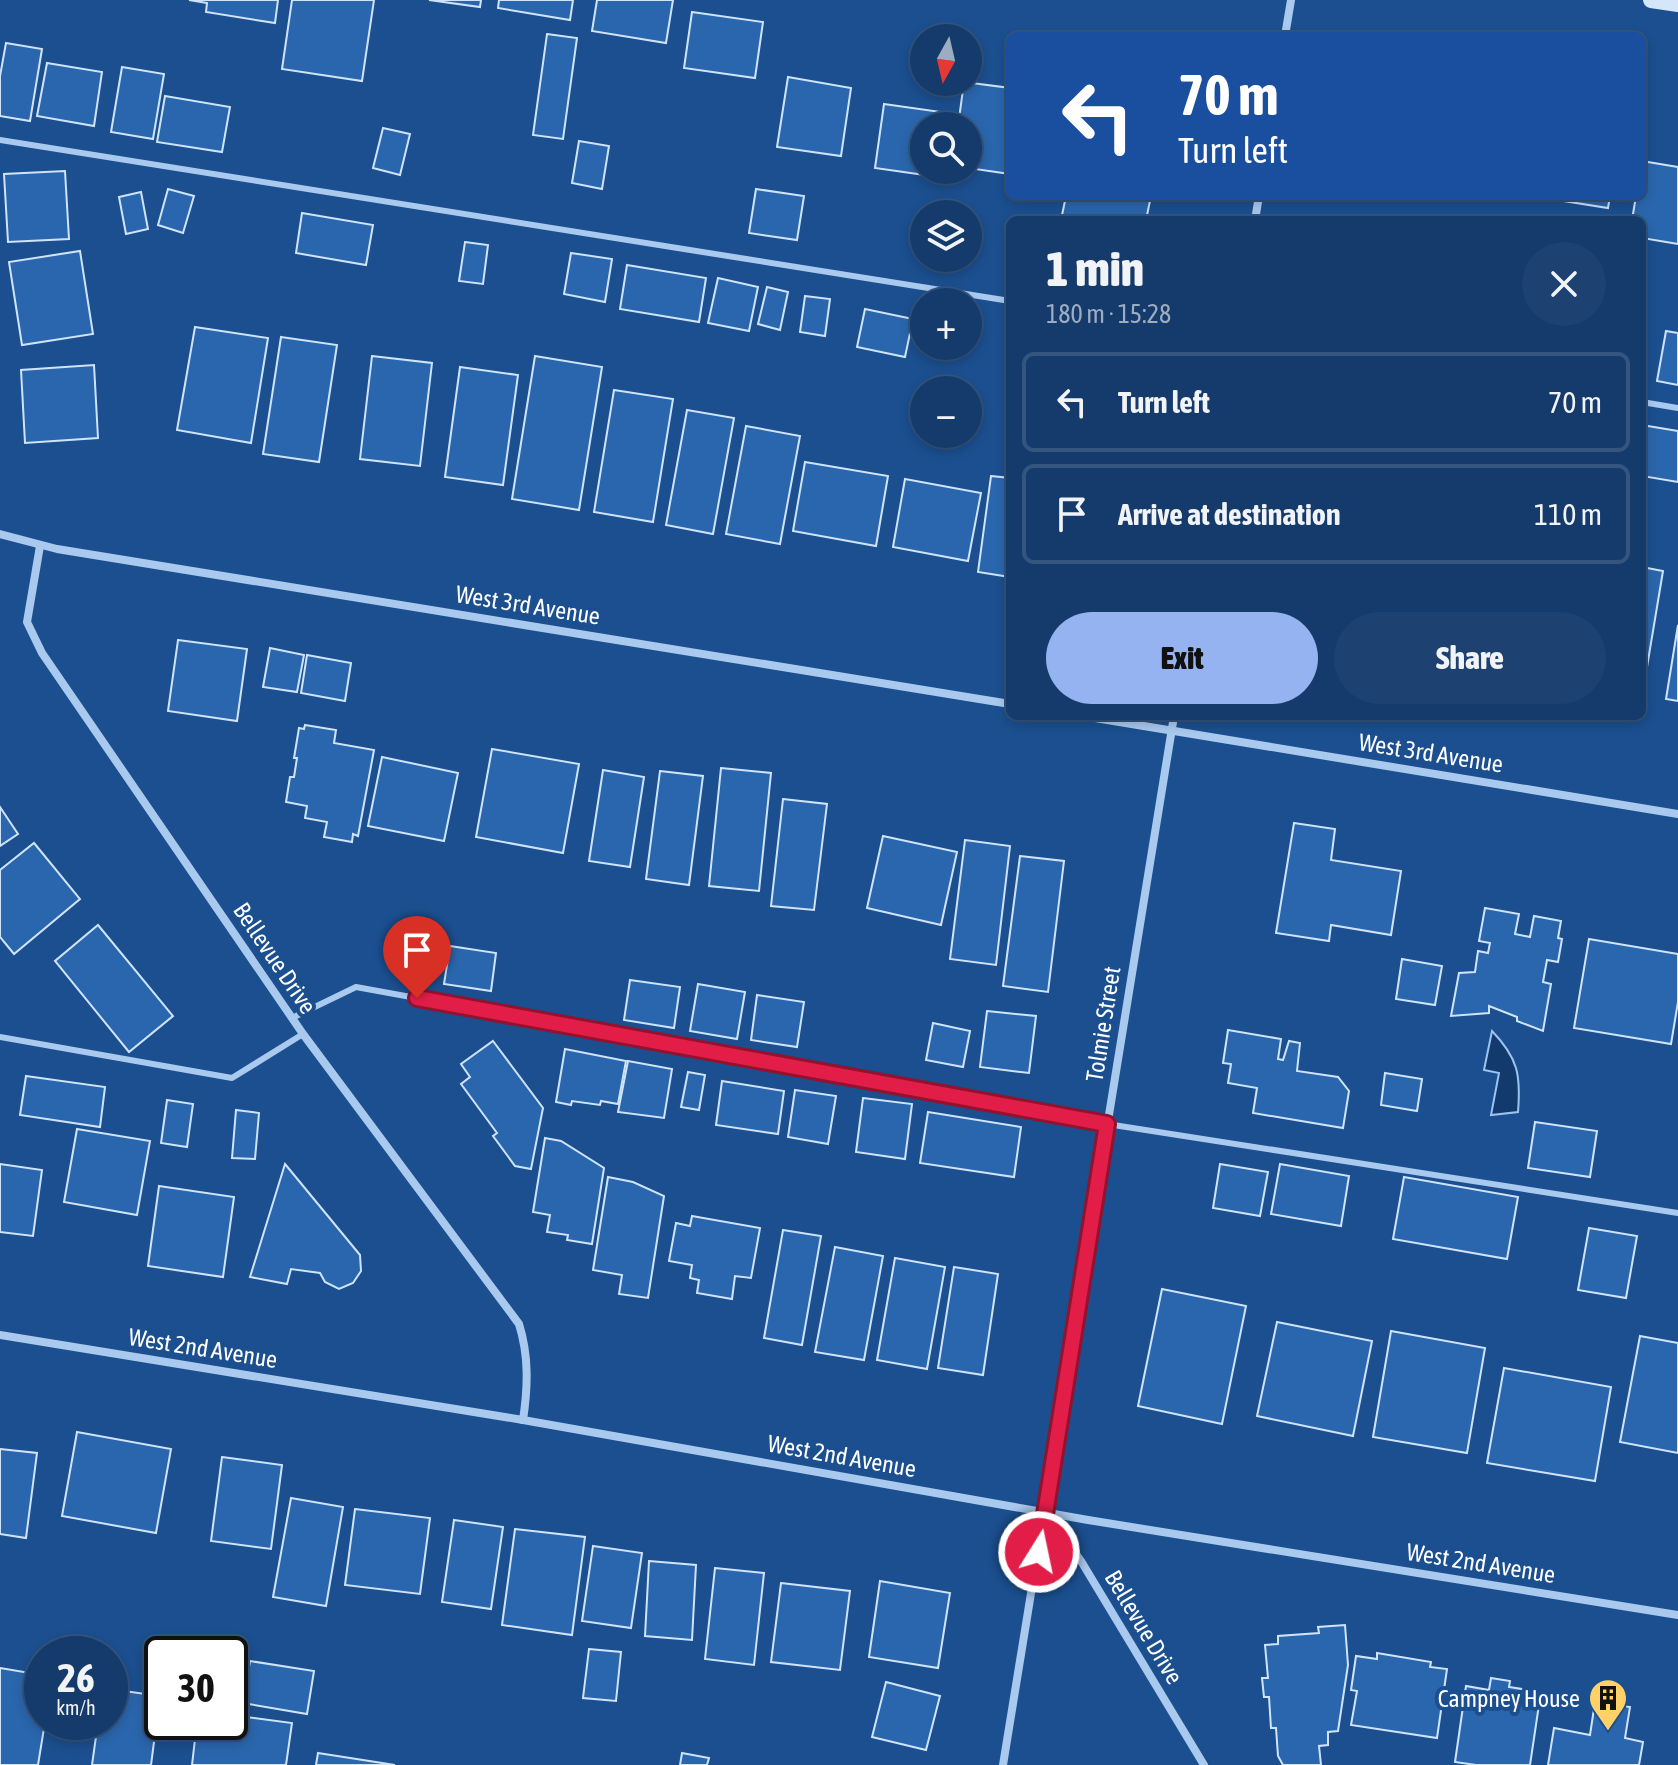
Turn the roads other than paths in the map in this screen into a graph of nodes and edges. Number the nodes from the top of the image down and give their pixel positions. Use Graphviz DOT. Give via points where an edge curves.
graph roads {
  1 [pos="1291,0"];
  2 [pos="1651,0"];
  3 [pos="1678,4"];
  4 [pos="1286,32"];
  5 [pos="0,140"];
  6 [pos="1006,300"];
  7 [pos="1646,403"];
  8 [pos="1678,408"];
  9 [pos="0,534"];
  10 [pos="40,546"];
  11 [pos="1006,703"];
  12 [pos="1108,720"];
  13 [pos="1173,720"];
  14 [pos="1171,730"];
  15 [pos="1678,814"];
  16 [pos="292,1018"];
  17 [pos="303,1034"];
  18 [pos="0,1037"];
  19 [pos="1107,1124"];
  20 [pos="1678,1213"];
  21 [pos="0,1335"];
  22 [pos="523,1420"];
  23 [pos="1046,1513"];
  24 [pos="1678,1615"];
  25 [pos="1003,1765"];
  26 [pos="1204,1765"];
  1 -- 4 [label="street"];
  2 -- 3 [label="main road"];
  5 -- 6 [label="lane"];
  7 -- 8 [label="lane"];
  9 -- 10 [label="street"];
  10 -- 11 [label="street, West 3rd Avenue"];
  10 -- 16 [label="street, Bellevue Drive" via="27,622 42,653"];
  12 -- 14 [label="street, West 3rd Avenue"];
  13 -- 14 [label="street, Tolmie Street"];
  14 -- 15 [label="street, West 3rd Avenue"];
  14 -- 19 [label="street, Tolmie Street"];
  16 -- 17 [label="street, Bellevue Drive"];
  16 -- 19 [label="lane" via="356,987"];
  17 -- 18 [label="lane" via="232,1078"];
  17 -- 22 [label="street, Bellevue Drive" via="519,1324 526,1347"];
  19 -- 20 [label="lane"];
  19 -- 23 [label="street, Tolmie Street"];
  21 -- 22 [label="street, West 2nd Avenue"];
  22 -- 23 [label="street, West 2nd Avenue"];
  23 -- 24 [label="street, West 2nd Avenue"];
  23 -- 25 [label="street, Tolmie Street"];
  23 -- 26 [label="street, Bellevue Drive" via="1081,1561"];
}
